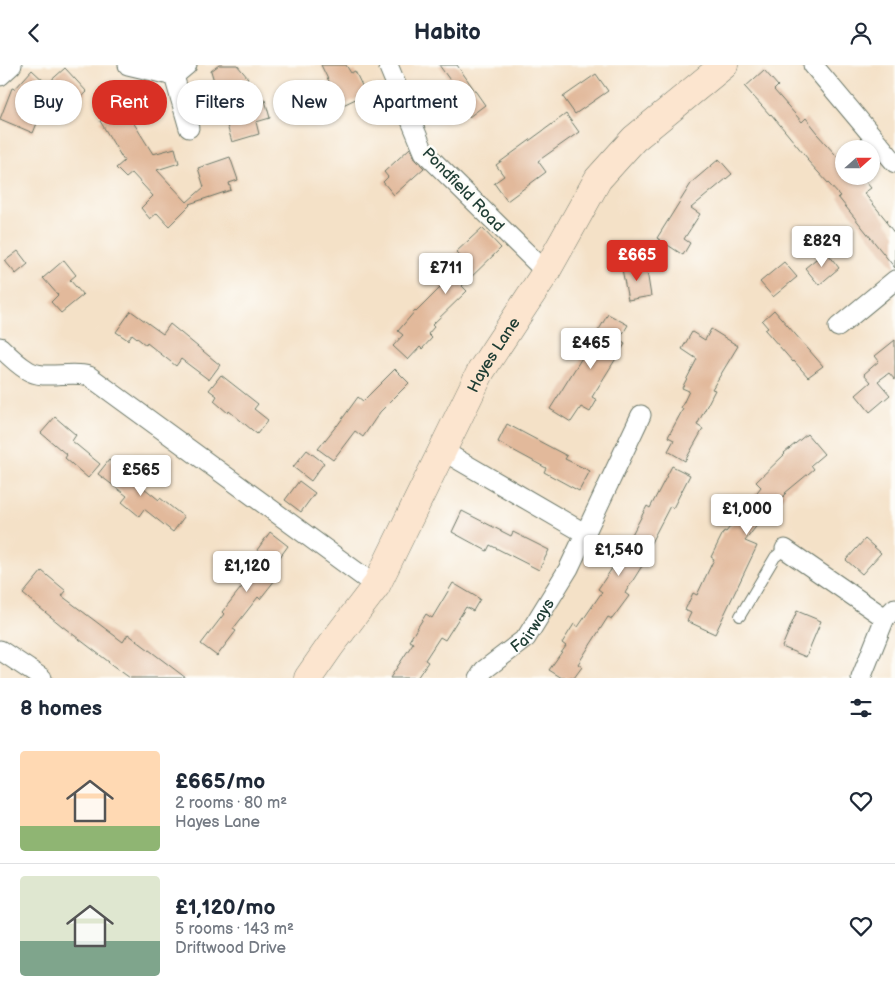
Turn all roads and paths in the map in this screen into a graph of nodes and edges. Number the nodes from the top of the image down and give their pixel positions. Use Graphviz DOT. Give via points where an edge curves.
graph roads {
  1 [pos="12,65"];
  2 [pos="128,65"];
  3 [pos="388,65"];
  4 [pos="724,65"];
  5 [pos="813,65"];
  6 [pos="181,70"];
  7 [pos="0,75"];
  8 [pos="189,128"];
  9 [pos="895,163"];
  10 [pos="546,272"];
  11 [pos="895,280"];
  12 [pos="838,327"];
  13 [pos="0,347"];
  14 [pos="641,415"];
  15 [pos="443,451"];
  16 [pos="586,534"];
  17 [pos="785,549"];
  18 [pos="376,585"];
  19 [pos="890,613"];
  20 [pos="740,617"];
  21 [pos="0,650"];
  22 [pos="42,678"];
  23 [pos="308,678"];
  24 [pos="479,678"];
  25 [pos="861,678"];
  1 -- 7 [label="street"];
  2 -- 6 [label="street"];
  3 -- 10 [label="street, Pondfield Road" via="424,152"];
  4 -- 10 [label="street, Hayes Lane" via="634,139 598,179"];
  5 -- 9 [label="street"];
  6 -- 8 [label="street"];
  10 -- 15 [label="street, Hayes Lane" via="481,371"];
  11 -- 12 [label="street"];
  13 -- 18 [label="street" via="28,371 43,375 89,376"];
  14 -- 16 [label="street, Fairways"];
  15 -- 16 [label="street"];
  15 -- 18 [label="street, Hayes Lane"];
  16 -- 24 [label="street, Fairways" via="526,638"];
  17 -- 19 [label="street"];
  17 -- 20 [label="lane" via="774,557"];
  18 -- 23 [label="street, Hayes Lane"];
  19 -- 25 [label="street"];
  21 -- 22 [label="street"];
}
